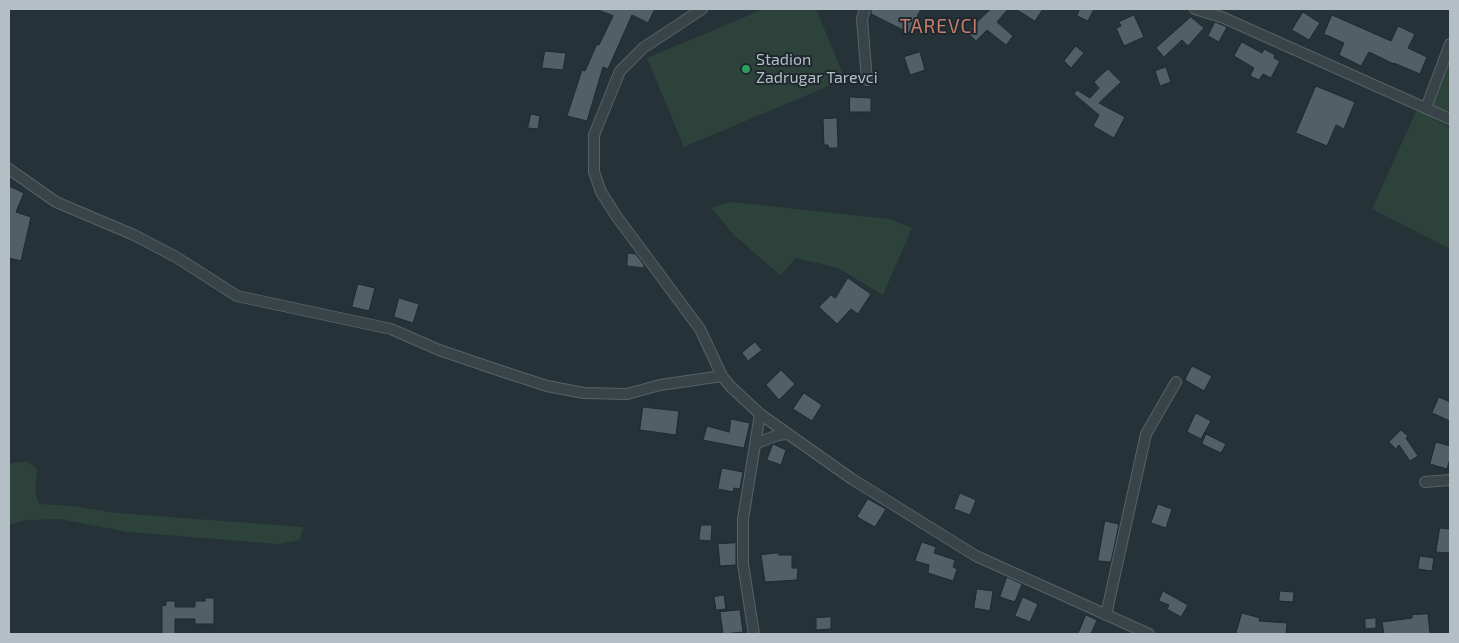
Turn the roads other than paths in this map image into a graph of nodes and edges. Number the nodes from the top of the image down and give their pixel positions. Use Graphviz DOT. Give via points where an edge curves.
graph roads {
  1 [pos="702,9"];
  2 [pos="865,9"];
  3 [pos="1194,9"];
  4 [pos="1450,44"];
  5 [pos="867,80"];
  6 [pos="1426,108"];
  7 [pos="1450,119"];
  8 [pos="9,169"];
  9 [pos="722,376"];
  10 [pos="1176,382"];
  11 [pos="760,414"];
  12 [pos="787,434"];
  13 [pos="757,443"];
  14 [pos="1450,480"];
  15 [pos="1425,482"];
  16 [pos="1106,615"];
  17 [pos="754,634"];
  18 [pos="1149,634"];
  1 -- 9 [label="street" via="643,48 620,71 594,135 594,172 601,192 617,217 700,329"];
  2 -- 5 [label="street" via="862,19"];
  3 -- 6 [label="street" via="1224,18"];
  4 -- 6 [label="street"];
  6 -- 7 [label="street"];
  8 -- 9 [label="street" via="56,202 134,235 237,296 391,329 501,371 584,393 627,394 660,385"];
  9 -- 11 [label="street"];
  10 -- 16 [label="street" via="1146,434"];
  11 -- 12 [label="street"];
  11 -- 13 [label="street"];
  12 -- 13 [label="street"];
  12 -- 16 [label="street" via="852,479 976,556"];
  13 -- 17 [label="street" via="743,519 743,564"];
  14 -- 15 [label="street"];
  16 -- 18 [label="street"];
}
